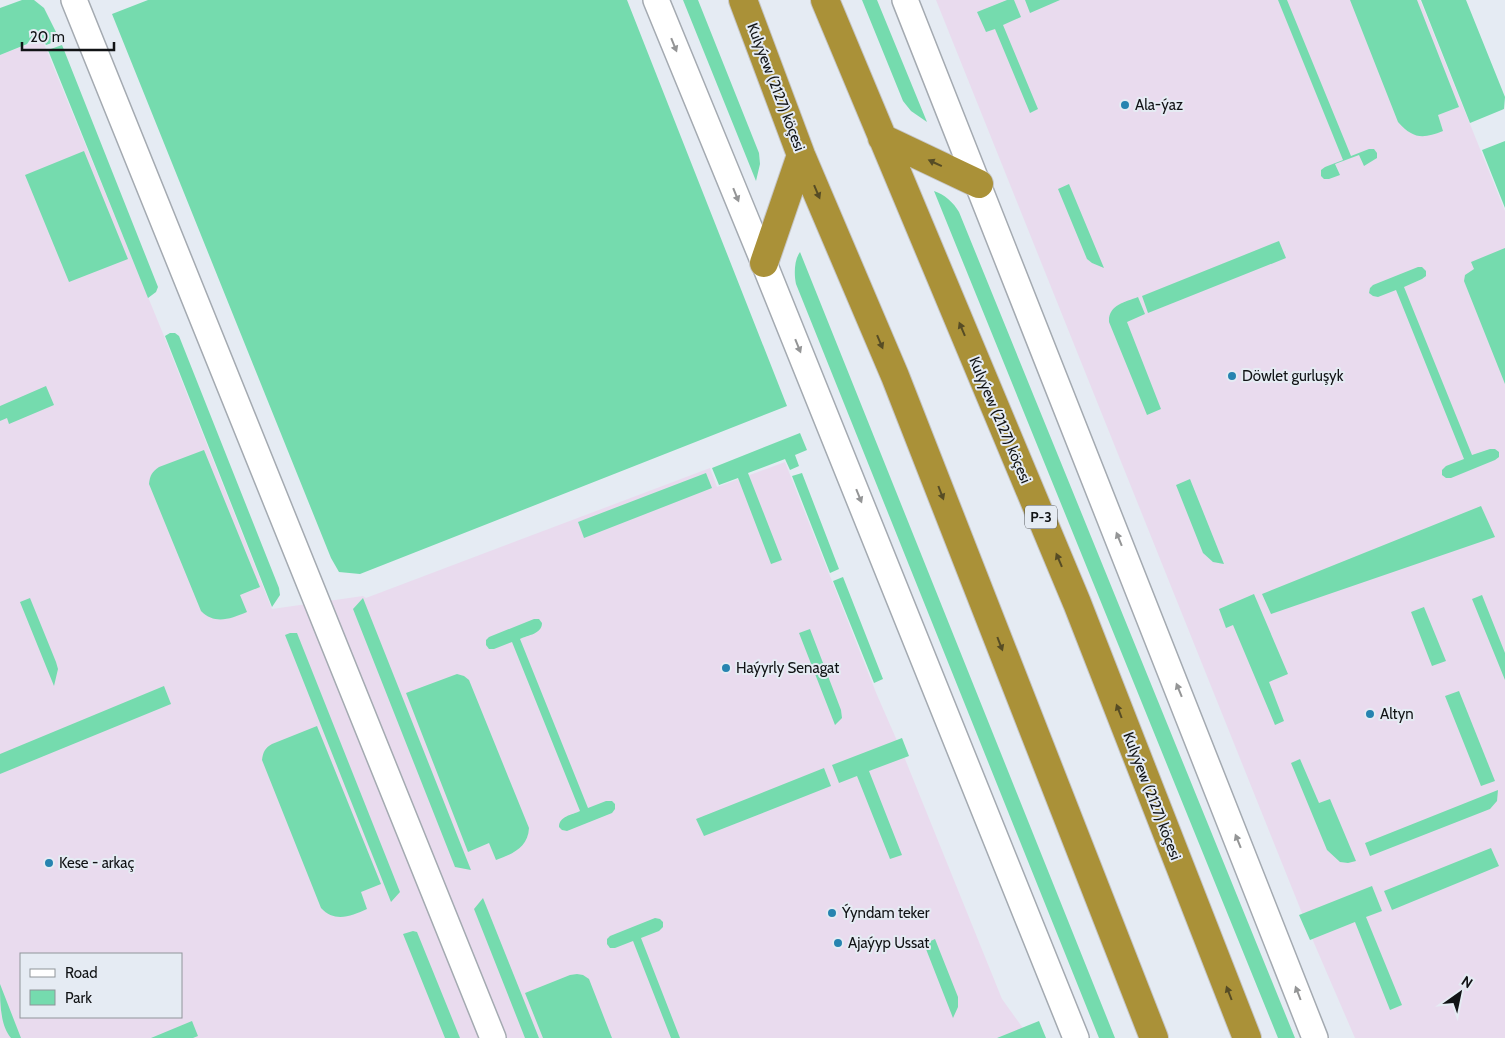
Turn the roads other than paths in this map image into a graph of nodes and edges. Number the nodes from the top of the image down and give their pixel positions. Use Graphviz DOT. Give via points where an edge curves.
graph roads {
  1 [pos="74,0"];
  2 [pos="656,0"];
  3 [pos="743,0"];
  4 [pos="825,0"];
  5 [pos="906,0"];
  6 [pos="882,138"];
  7 [pos="801,155"];
  8 [pos="979,184"];
  9 [pos="764,263"];
  10 [pos="493,1038"];
  11 [pos="1076,1038"];
  12 [pos="1154,1038"];
  13 [pos="1247,1038"];
  14 [pos="1316,1038"];
  1 -- 10 [label="street"];
  2 -- 9 [label="street, one-way"];
  3 -- 7 [label="highway, Kulyýew (2127) köçesi"];
  4 -- 6 [label="highway, Kulyýew (2127) köçesi / P-3"];
  5 -- 8 [label="street"];
  8 -- 6 [label="highway, one-way"];
  13 -- 6 [label="highway, Kulyýew (2127) köçesi / P-3, one-way" via="1077,603"];
  7 -- 9 [label="highway"];
  7 -- 12 [label="highway, Kulyýew (2127) köçesi, one-way" via="895,376"];
  14 -- 8 [label="street, one-way"];
  9 -- 11 [label="street, one-way"];
}
